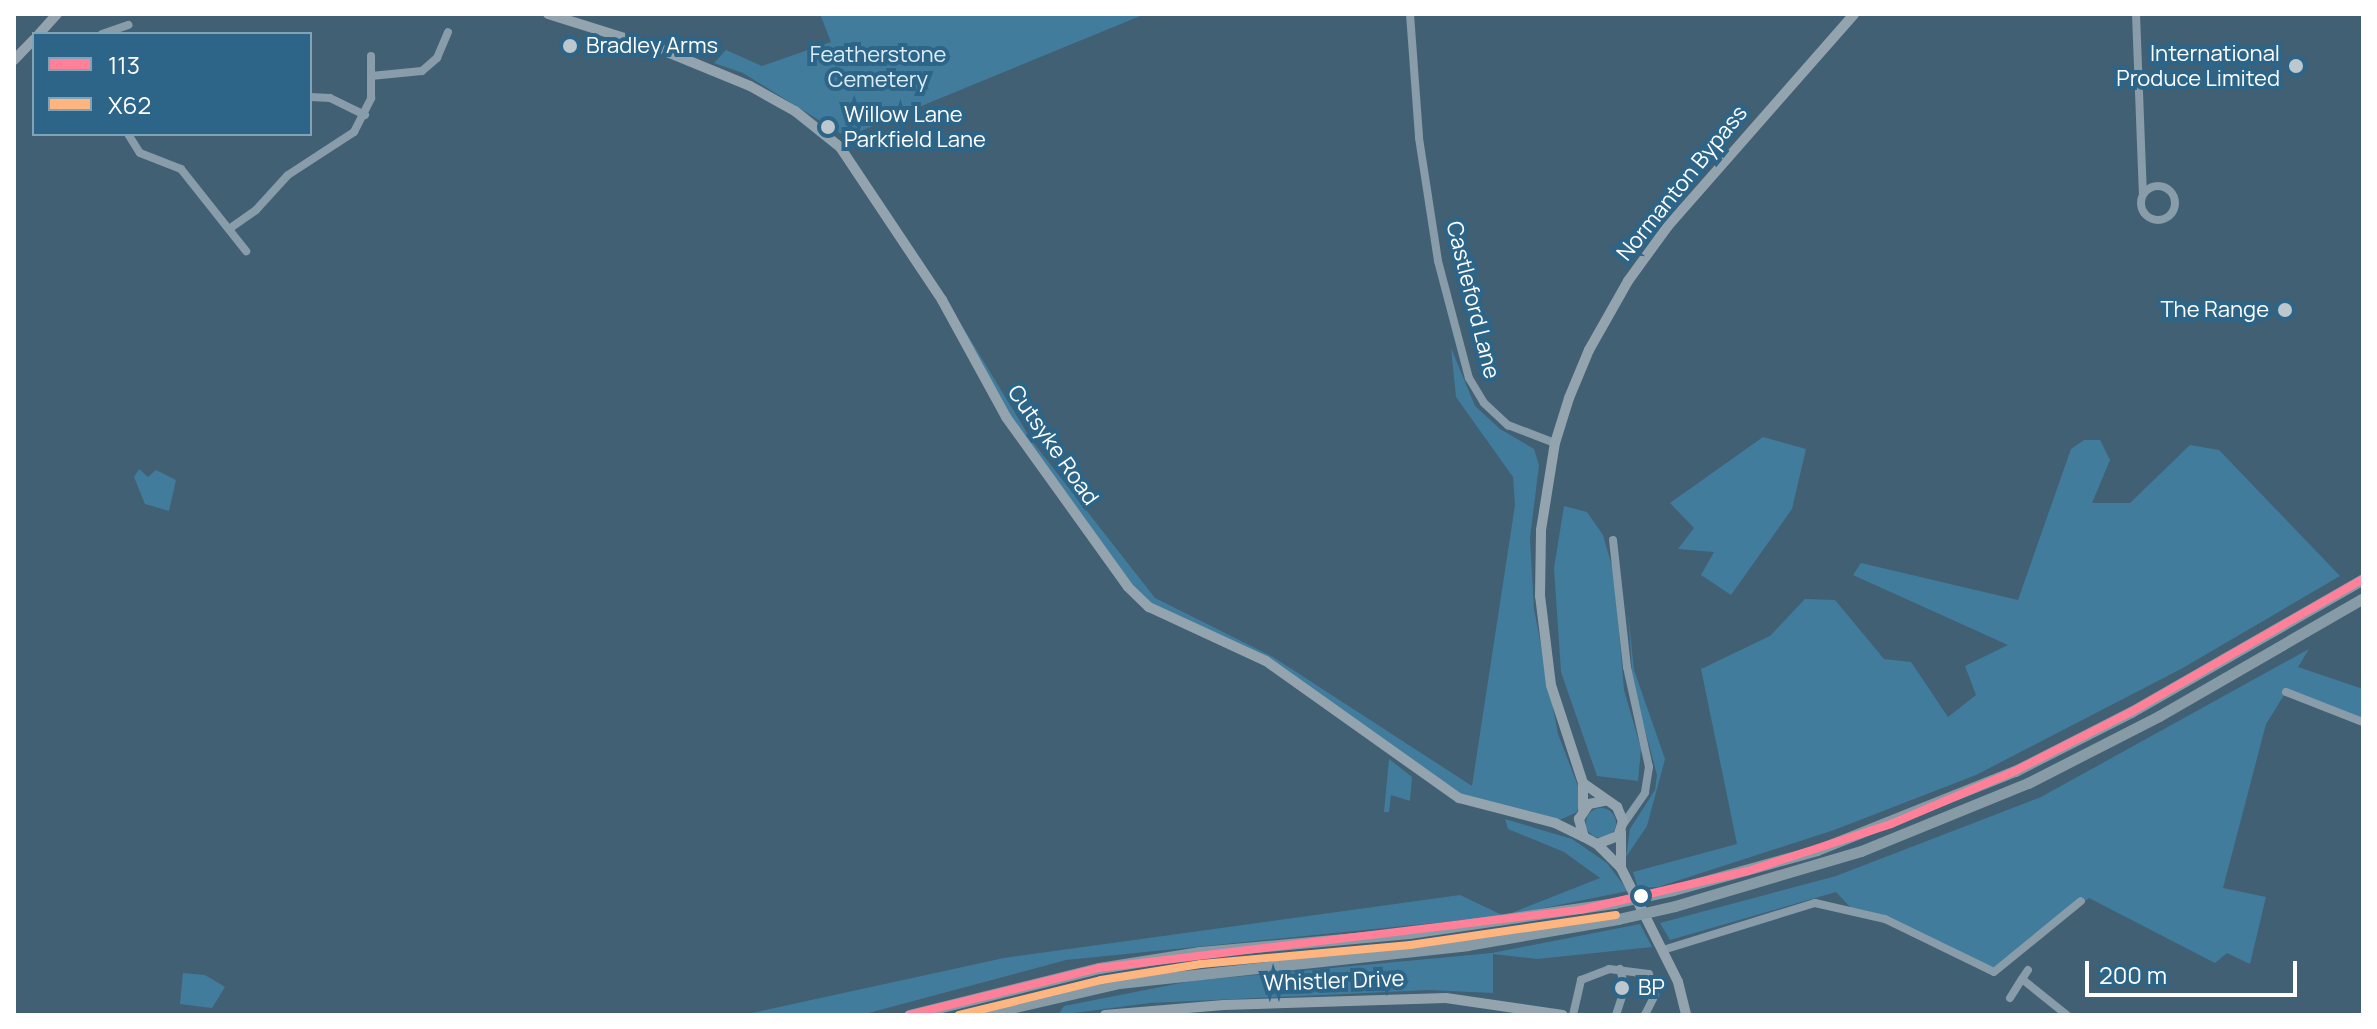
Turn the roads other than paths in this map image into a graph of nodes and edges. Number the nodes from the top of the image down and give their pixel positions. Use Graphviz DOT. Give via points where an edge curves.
graph roads {
  1 [pos="57,14"];
  2 [pos="548,14"];
  3 [pos="1410,14"];
  4 [pos="1854,14"];
  5 [pos="2136,14"];
  6 [pos="586,20"];
  7 [pos="128,25"];
  8 [pos="41,32"];
  9 [pos="116,32"];
  10 [pos="32,41"];
  11 [pos="455,44"];
  12 [pos="371,56"];
  13 [pos="14,60"];
  14 [pos="371,76"];
  15 [pos="312,97"];
  16 [pos="365,115"];
  17 [pos="129,136"];
  18 [pos="2146,166"];
  19 [pos="2163,187"];
  20 [pos="2143,194"];
  21 [pos="229,229"];
  22 [pos="239,241"];
  23 [pos="231,248"];
  24 [pos="246,251"];
  25 [pos="1555,443"];
  26 [pos="1613,540"];
  27 [pos="2363,579"];
  28 [pos="2363,598"];
  29 [pos="2286,692"];
  30 [pos="2363,722"];
  31 [pos="1583,783"];
  32 [pos="1639,800"];
  33 [pos="1608,802"];
  34 [pos="1582,810"];
  35 [pos="1555,823"];
  36 [pos="1622,828"];
  37 [pos="1584,837"];
  38 [pos="1597,844"];
  39 [pos="1621,868"];
  40 [pos="2081,901"];
  41 [pos="1663,950"];
  42 [pos="1620,969"];
  43 [pos="2028,970"];
  44 [pos="2022,979"];
  45 [pos="2010,998"];
  46 [pos="1258,1009"];
  47 [pos="1684,1011"];
  48 [pos="1536,1012"];
  49 [pos="909,1015"];
  50 [pos="980,1015"];
  51 [pos="1105,1015"];
  52 [pos="1563,1015"];
  53 [pos="1573,1015"];
  54 [pos="1616,1015"];
  55 [pos="1645,1015"];
  56 [pos="2067,1015"];
  1 -- 8 [label="main road"];
  2 -- 6 [label="main road, Cutsyke Road"];
  3 -- 25 [label="street, Castleford Lane" via="1419,138 1438,261 1469,378 1484,403 1508,425"];
  4 -- 25 [label="main road, Normanton Bypass" via="1668,226 1628,281 1589,350"];
  5 -- 18 [label="street"];
  6 -- 35 [label="main road, Cutsyke Road" via="750,86 795,111 840,147 942,300 1006,417 1138,599 1266,661 1459,798"];
  7 -- 9 [label="street"];
  10 -- 13 [label="main road"];
  11 -- 14 [label="street" via="446,36 437,58 422,71"];
  12 -- 14 [label="street"];
  14 -- 16 [label="street"];
  15 -- 16 [label="street" via="330,98"];
  16 -- 21 [label="street" via="354,132 288,175 256,210"];
  17 -- 21 [label="street" via="140,153 181,169"];
  18 -- 19 [label="street"];
  18 -- 20 [label="street"];
  19 -- 20 [label="street"];
  19 -- 20 [label="street" via="2175,199 2166,219 2146,216"];
  21 -- 22 [label="street"];
  22 -- 23 [label="street"];
  22 -- 24 [label="street"];
  25 -- 31 [label="main road" via="1541,530 1542,627 1558,716"];
  26 -- 32 [label="street" via="1627,667 1648,755 1648,783"];
  27 -- 49 [label="highway, bridge" via="2131,712 1986,784 1817,850 1614,903 1409,933 1186,954 1099,968"];
  28 -- 50 [label="highway, bridge" via="2159,716 1981,804 1818,866 1618,919 1467,945 1119,983"];
  29 -- 30 [label="street"];
  31 -- 33 [label="main road"];
  31 -- 34 [label="main road"];
  32 -- 33 [label="street"];
  32 -- 36 [label="street"];
  33 -- 34 [label="main road"];
  33 -- 36 [label="main road"];
  34 -- 35 [label="main road"];
  34 -- 37 [label="main road" via="1579,826"];
  35 -- 37 [label="main road, Cutsyke Road"];
  36 -- 38 [label="main road" via="1611,842"];
  36 -- 39 [label="main road"];
  37 -- 38 [label="main road"];
  38 -- 39 [label="main road"];
  39 -- 41 [label="main road"];
  40 -- 41 [label="street" via="1994,972 1885,919 1815,903"];
  41 -- 47 [label="main road"];
  42 -- 53 [label="street" via="1589,973 1581,980"];
  42 -- 54 [label="street" via="1625,987"];
  42 -- 55 [label="street" via="1649,974 1655,995"];
  43 -- 44 [label="street"];
  44 -- 45 [label="street"];
  44 -- 56 [label="street"];
  46 -- 48 [label="main road, Whistler Drive" via="1446,998"];
  46 -- 51 [label="main road, Whistler Drive"];
  48 -- 52 [label="main road, Whistler Drive"];
}
